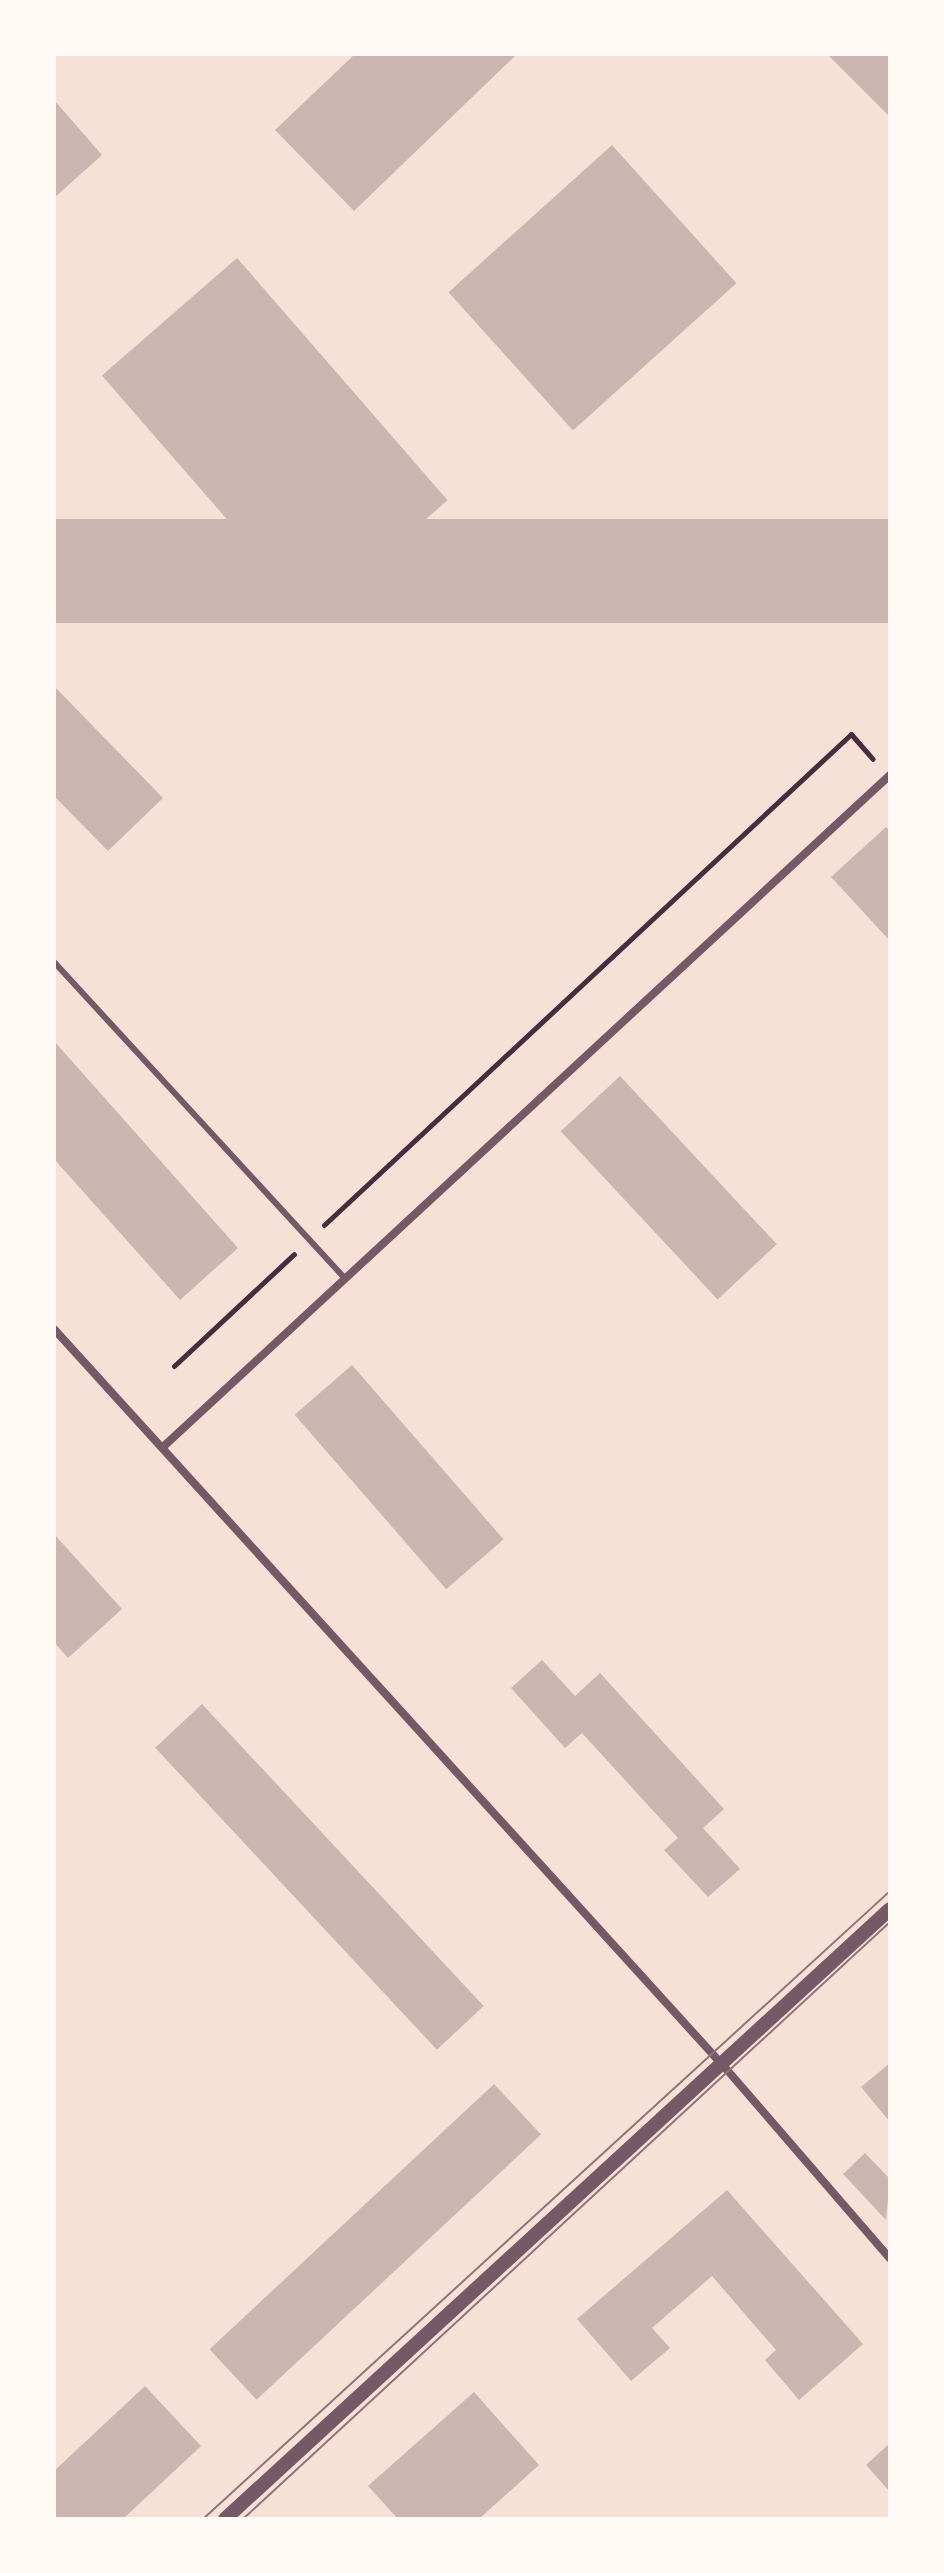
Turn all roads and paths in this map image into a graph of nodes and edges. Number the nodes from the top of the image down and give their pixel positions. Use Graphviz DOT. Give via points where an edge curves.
graph roads {
  1 [pos="889,775"];
  2 [pos="54,962"];
  3 [pos="308,1240"];
  4 [pos="345,1279"];
  5 [pos="54,1329"];
  6 [pos="174,1366"];
  7 [pos="163,1447"];
  8 [pos="890,1909"];
  9 [pos="721,2064"];
  10 [pos="890,2259"];
  11 [pos="225,2519"];
  1 -- 3 [label="path" via="851,734"];
  1 -- 4 [label="street"];
  2 -- 3 [label="lane"];
  3 -- 4 [label="lane"];
  3 -- 6 [label="path"];
  4 -- 7 [label="street"];
  5 -- 7 [label="street"];
  7 -- 9 [label="street"];
  8 -- 9 [label="street"];
  9 -- 10 [label="street"];
  9 -- 11 [label="street"];
}
